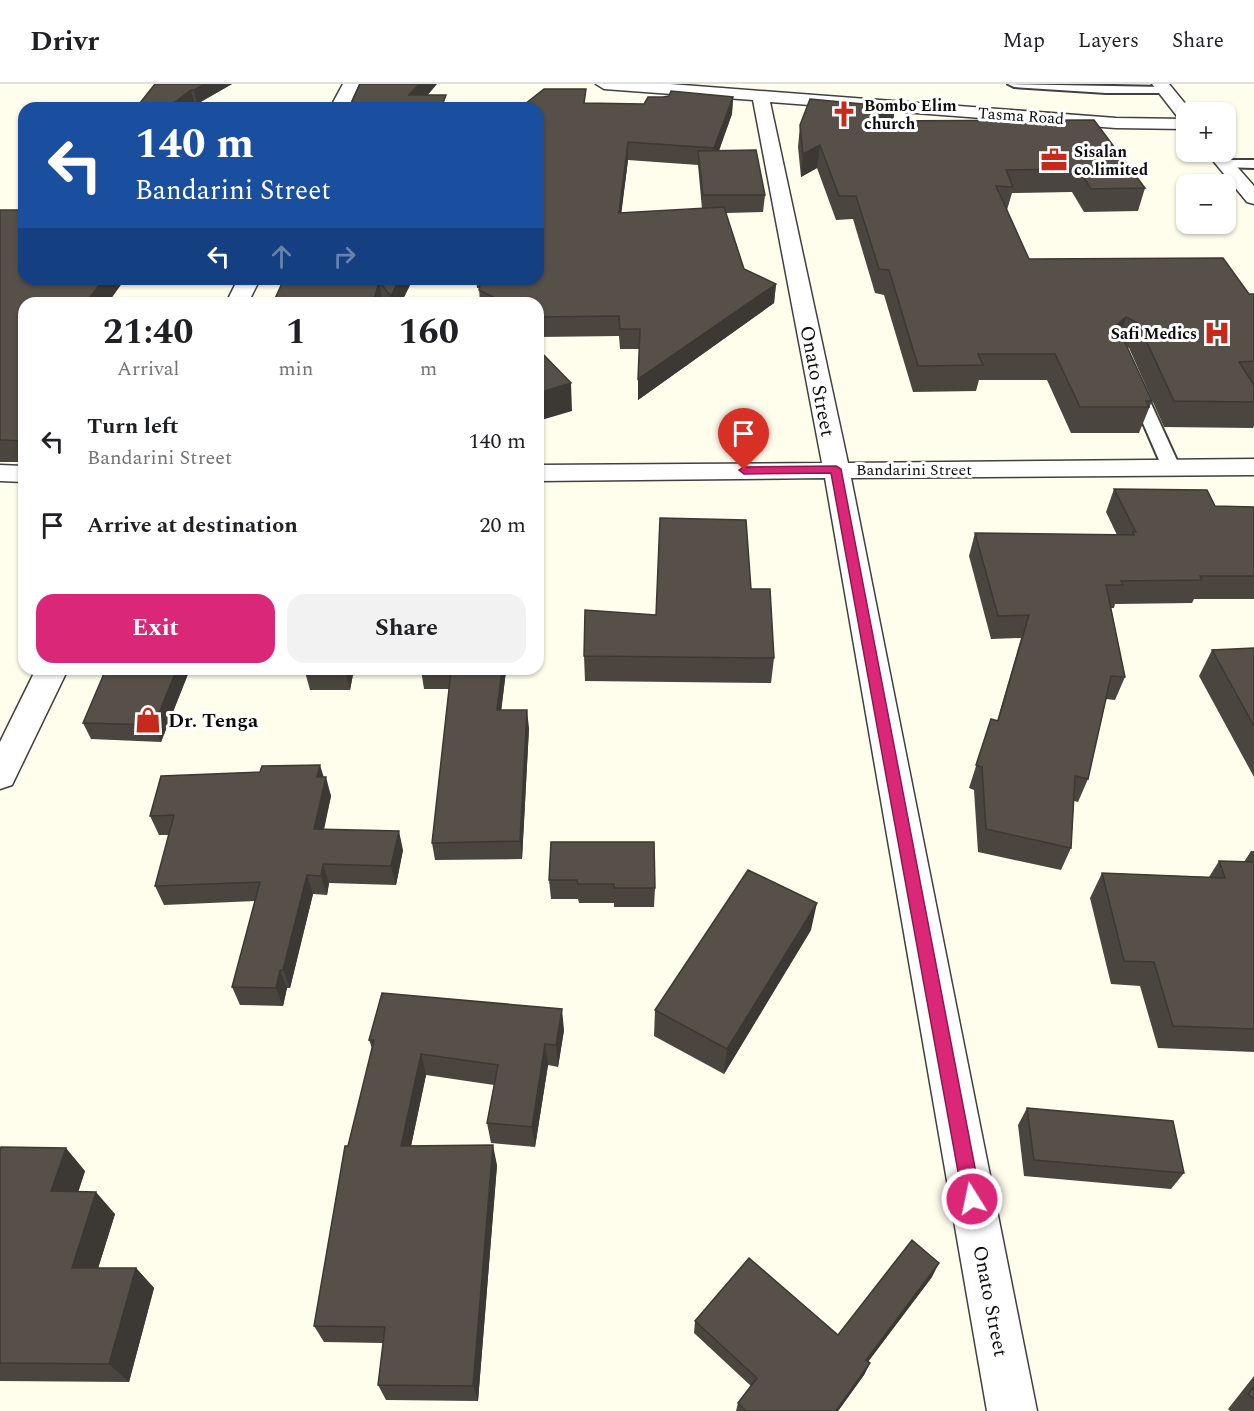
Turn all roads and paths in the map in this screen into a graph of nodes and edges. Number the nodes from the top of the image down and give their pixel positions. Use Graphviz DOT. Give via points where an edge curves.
graph roads {
  1 [pos="351,84"];
  2 [pos="604,84"];
  3 [pos="1014,84"];
  4 [pos="1162,87"];
  5 [pos="760,95"];
  6 [pos="342,102"];
  7 [pos="1176,104"];
  8 [pos="1176,124"];
  9 [pos="1236,161"];
  10 [pos="1223,162"];
  11 [pos="1254,164"];
  12 [pos="1254,198"];
  13 [pos="1128,370"];
  14 [pos="1171,467"];
  15 [pos="1254,467"];
  16 [pos="836,469"];
  17 [pos="0,473"];
  18 [pos="544,473"];
  19 [pos="18,474"];
  20 [pos="49,675"];
  21 [pos="0,776"];
  22 [pos="1012,1411"];
  1 -- 6 [label="street"];
  2 -- 5 [label="street, Tasma Road"];
  3 -- 4 [label="lane" via="1106,90"];
  4 -- 7 [label="street"];
  5 -- 8 [label="street, Tasma Road" via="1116,123"];
  5 -- 16 [label="street, Onato Street"];
  9 -- 11 [label="lane"];
  10 -- 12 [label="street"];
  13 -- 14 [label="lane"];
  14 -- 15 [label="street, Bandarini Street"];
  14 -- 16 [label="street, Bandarini Street"];
  16 -- 18 [label="street, Bandarini Street"];
  16 -- 22 [label="street, Onato Street"];
  17 -- 19 [label="street"];
  20 -- 21 [label="street"];
}
